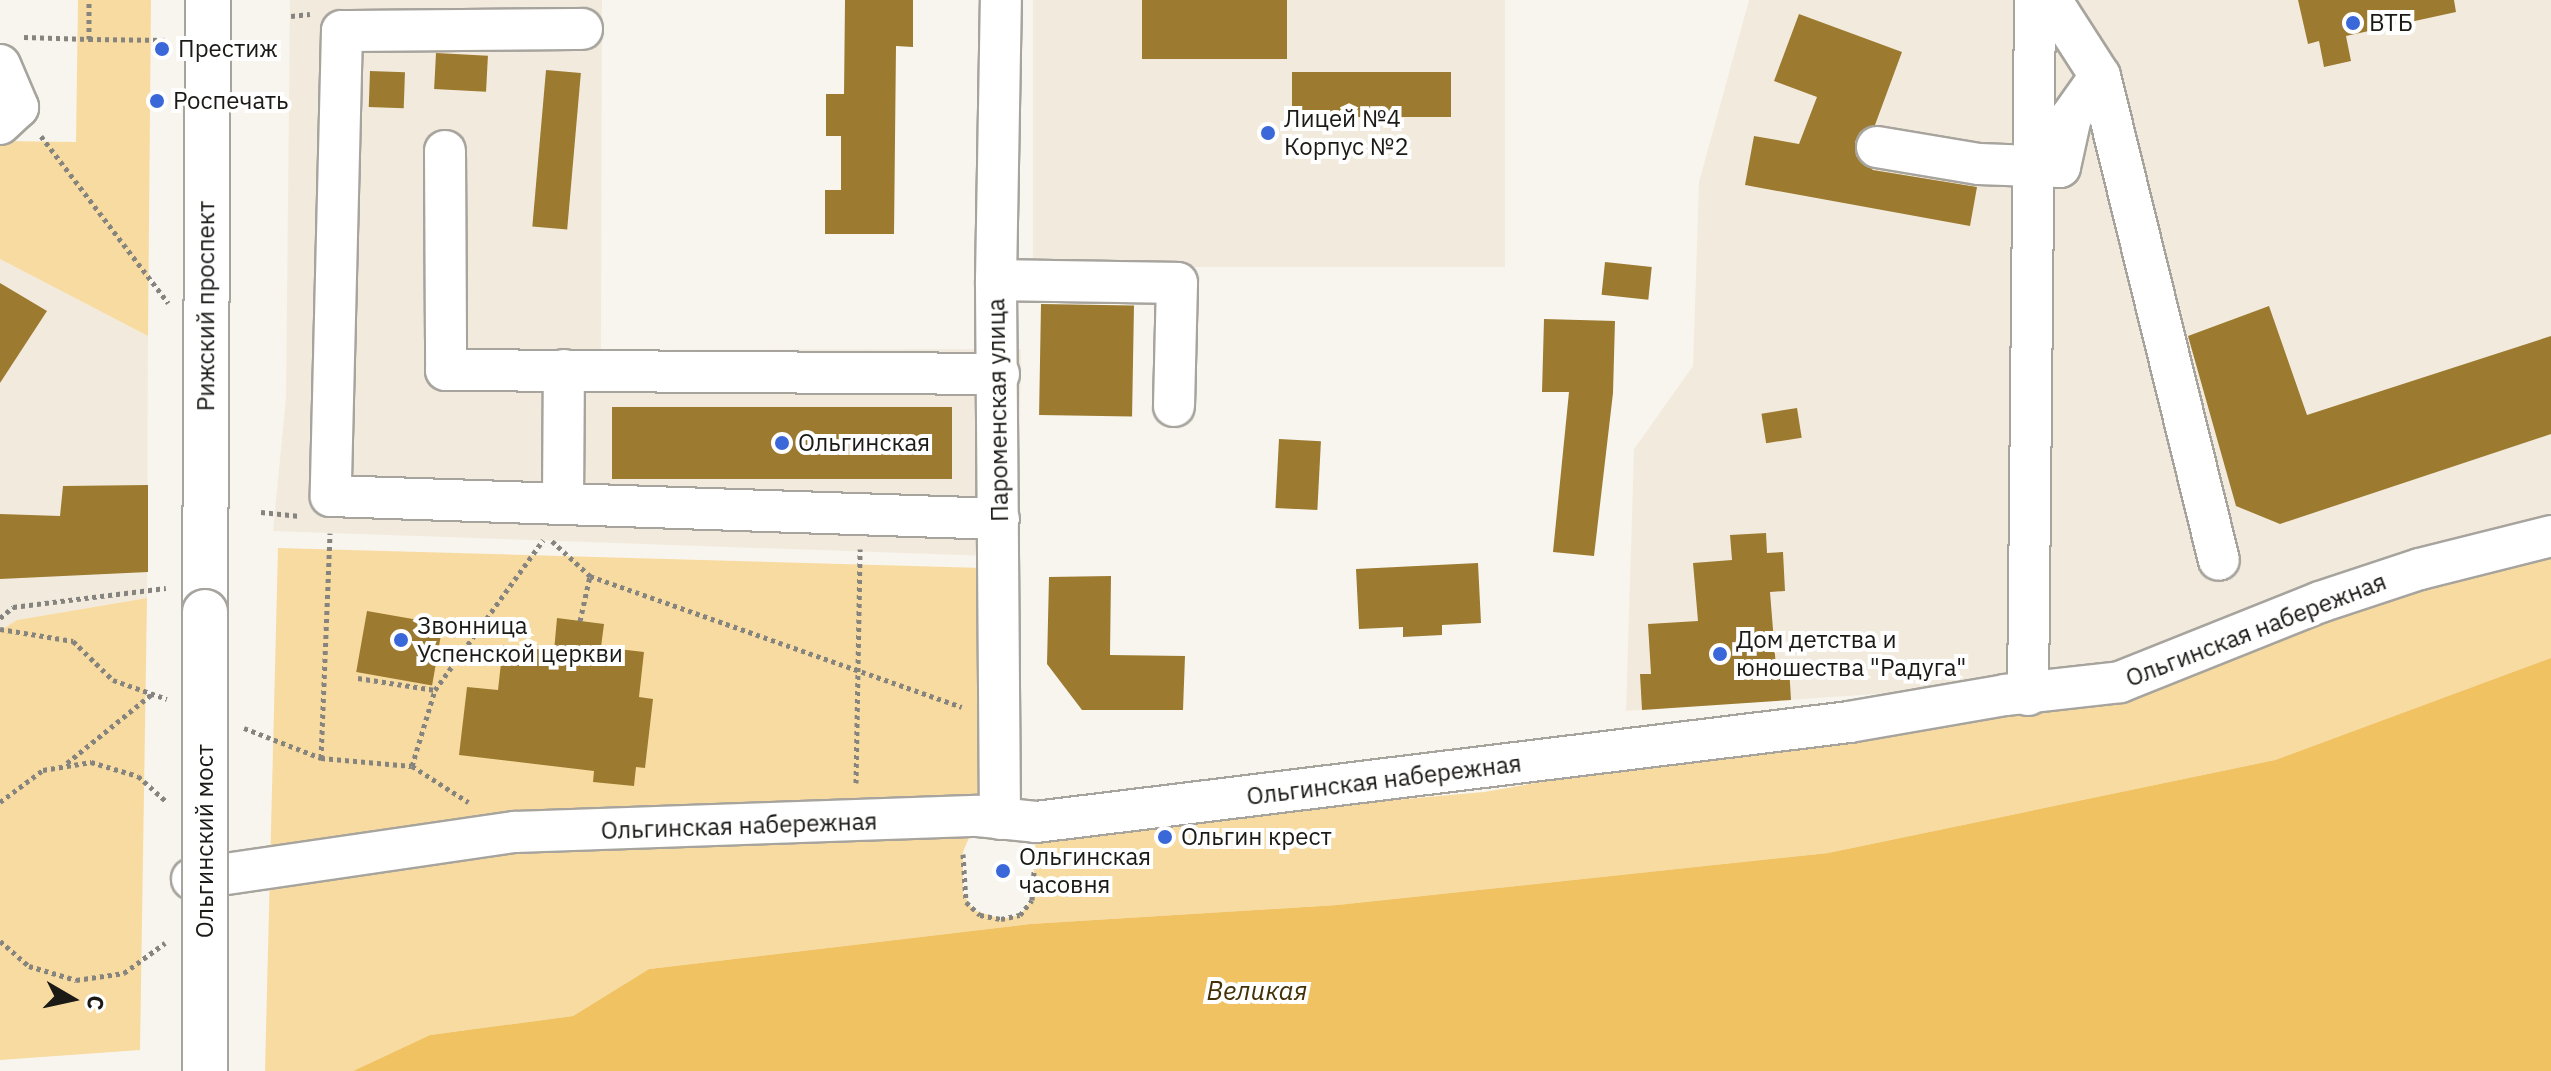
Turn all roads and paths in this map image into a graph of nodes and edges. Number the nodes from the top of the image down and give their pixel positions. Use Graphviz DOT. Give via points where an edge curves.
graph roads {
  1 [pos="89,0"];
  2 [pos="208,0"];
  3 [pos="1001,0"];
  4 [pos="2035,0"];
  5 [pos="2051,0"];
  6 [pos="317,14"];
  7 [pos="291,16"];
  8 [pos="582,29"];
  9 [pos="89,39"];
  10 [pos="170,40"];
  11 [pos="7,51"];
  12 [pos="2100,76"];
  13 [pos="9,115"];
  14 [pos="1877,147"];
  15 [pos="445,151"];
  16 [pos="2030,164"];
  17 [pos="996,280"];
  18 [pos="170,306"];
  19 [pos="564,370"];
  20 [pos="999,374"];
  21 [pos="1174,406"];
  22 [pos="563,502"];
  23 [pos="324,507"];
  24 [pos="261,512"];
  25 [pos="861,516"];
  26 [pos="999,519"];
  27 [pos="2551,536"];
  28 [pos="2219,560"];
  29 [pos="590,576"];
  30 [pos="190,599"];
  31 [pos="0,618"];
  32 [pos="580,621"];
  33 [pos="0,629"];
  34 [pos="858,671"];
  35 [pos="358,678"];
  36 [pos="435,690"];
  37 [pos="153,693"];
  38 [pos="2028,695"];
  39 [pos="181,704"];
  40 [pos="1000,721"];
  41 [pos="237,726"];
  42 [pos="321,758"];
  43 [pos="67,763"];
  44 [pos="0,802"];
  45 [pos="173,809"];
  46 [pos="1000,819"];
  47 [pos="855,822"];
  48 [pos="1035,848"];
  49 [pos="963,852"];
  50 [pos="192,879"];
  51 [pos="171,935"];
  52 [pos="0,941"];
  53 [pos="0,952"];
  54 [pos="9,952"];
  55 [pos="205,1071"];
  1 -- 9 [label="path"];
  2 -- 30 [label="main road, Рижский проспект"];
  3 -- 17 [label="street, Пароменская улица"];
  4 -- 16 [label="street"];
  5 -- 12 [label="street"];
  6 -- 7 [label="path"];
  8 -- 23 [label="street" via="342,31"];
  9 -- 10 [label="path"];
  9 -- 11 [label="path"];
  11 -- 13 [label="street"];
  12 -- 16 [label="street" via="2071,117 2060,167"];
  12 -- 28 [label="street"];
  13 -- 18 [label="path"];
  14 -- 16 [label="street" via="1979,164"];
  15 -- 19 [label="street" via="446,370"];
  16 -- 38 [label="street"];
  17 -- 20 [label="street, Пароменская улица"];
  17 -- 21 [label="street" via="1177,283"];
  19 -- 20 [label="street"];
  19 -- 22 [label="street"];
  20 -- 26 [label="street, Пароменская улица"];
  22 -- 23 [label="street"];
  22 -- 25 [label="street"];
  23 -- 24 [label="path"];
  23 -- 42 [label="path"];
  25 -- 26 [label="street"];
  25 -- 34 [label="path"];
  26 -- 40 [label="street, Пароменская улица"];
  27 -- 38 [label="street, Ольгинская набережная" via="2420,569 2262,623 2120,682"];
  29 -- 32 [label="path"];
  29 -- 34 [label="path"];
  29 -- 36 [label="path" via="546,536"];
  30 -- 31 [label="path" via="13,607"];
  30 -- 55 [label="main road, Ольгинский мост, bridge"];
  33 -- 37 [label="path" via="73,641 113,680"];
  34 -- 40 [label="path"];
  34 -- 47 [label="path"];
  35 -- 36 [label="path"];
  36 -- 42 [label="path" via="412,766"];
  37 -- 39 [label="path"];
  37 -- 43 [label="path"];
  38 -- 46 [label="street, Ольгинская набережная" via="1451,772 1036,822"];
  40 -- 46 [label="street, Пароменская улица"];
  41 -- 42 [label="path"];
  43 -- 44 [label="path" via="22,781"];
  43 -- 45 [label="path" via="91,762 126,771 158,791"];
  46 -- 47 [label="street, Ольгинская набережная"];
  47 -- 50 [label="street, Ольгинская набережная" via="515,832"];
  48 -- 49 [label="path" via="1032,900 1020,915 1001,919 980,915 966,902"];
  51 -- 54 [label="path" via="145,961 100,979 52,976"];
  52 -- 54 [label="path"];
  53 -- 54 [label="path"];
}
